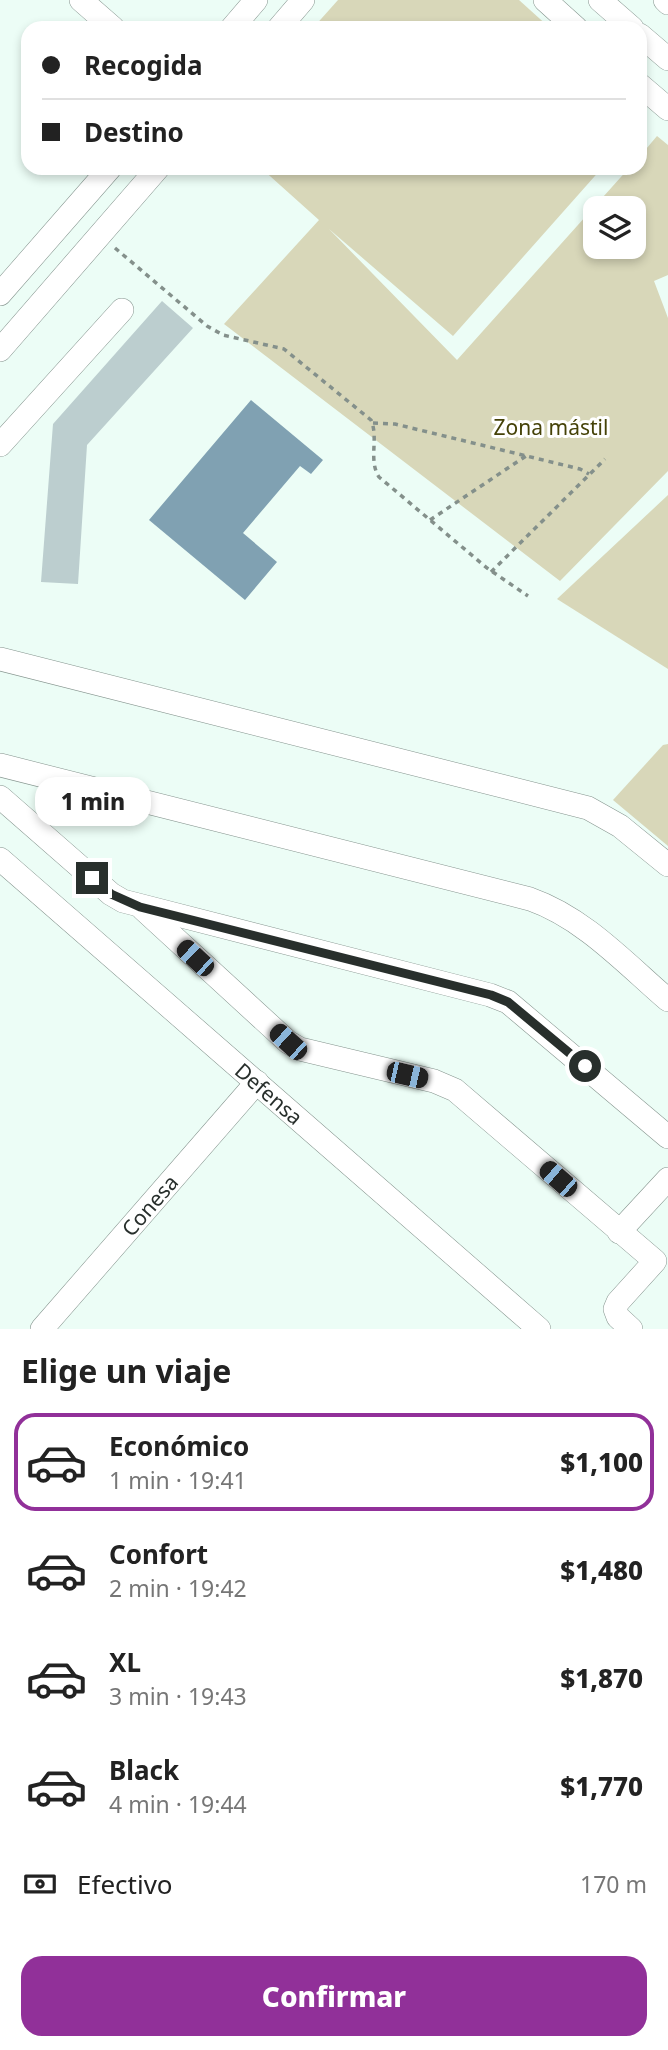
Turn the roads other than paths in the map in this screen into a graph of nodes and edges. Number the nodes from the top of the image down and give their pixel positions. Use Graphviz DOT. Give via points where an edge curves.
graph roads {
  1 [pos="81,0"];
  2 [pos="256,0"];
  3 [pos="303,0"];
  4 [pos="545,0"];
  5 [pos="600,0"];
  6 [pos="105,21"];
  7 [pos="238,21"];
  8 [pos="285,21"];
  9 [pos="568,21"];
  10 [pos="624,21"];
  11 [pos="647,41"];
  12 [pos="668,59"];
  13 [pos="647,91"];
  14 [pos="668,109"];
  15 [pos="104,175"];
  16 [pos="152,175"];
  17 [pos="0,294"];
  18 [pos="122,310"];
  19 [pos="0,350"];
  20 [pos="0,445"];
  21 [pos="0,659"];
  22 [pos="0,765"];
  23 [pos="0,797"];
  24 [pos="0,859"];
  25 [pos="668,865"];
  26 [pos="140,907"];
  27 [pos="668,1000"];
  28 [pos="257,1082"];
  29 [pos="668,1137"];
  30 [pos="667,1186"];
  31 [pos="619,1232"];
  32 [pos="661,1254"];
  33 [pos="42,1329"];
  34 [pos="539,1329"];
  35 [pos="631,1329"];
  1 -- 6 [label="street"];
  2 -- 7 [label="street"];
  3 -- 8 [label="street"];
  4 -- 9 [label="street"];
  5 -- 10 [label="street"];
  11 -- 12 [label="street"];
  13 -- 14 [label="street"];
  15 -- 17 [label="street"];
  16 -- 19 [label="street"];
  18 -- 20 [label="street"];
  21 -- 25 [label="street" via="588,808 620,826"];
  22 -- 27 [label="street" via="541,903 577,922"];
  23 -- 26 [label="street" via="111,894"];
  24 -- 28 [label="street, Defensa"];
  26 -- 29 [label="street" via="508,1002"];
  26 -- 31 [label="street" via="288,1042 455,1090"];
  28 -- 33 [label="street, Conesa"];
  28 -- 34 [label="street, Defensa"];
  30 -- 31 [label="street"];
  31 -- 32 [label="street"];
  32 -- 35 [label="street" via="615,1309"];
}
